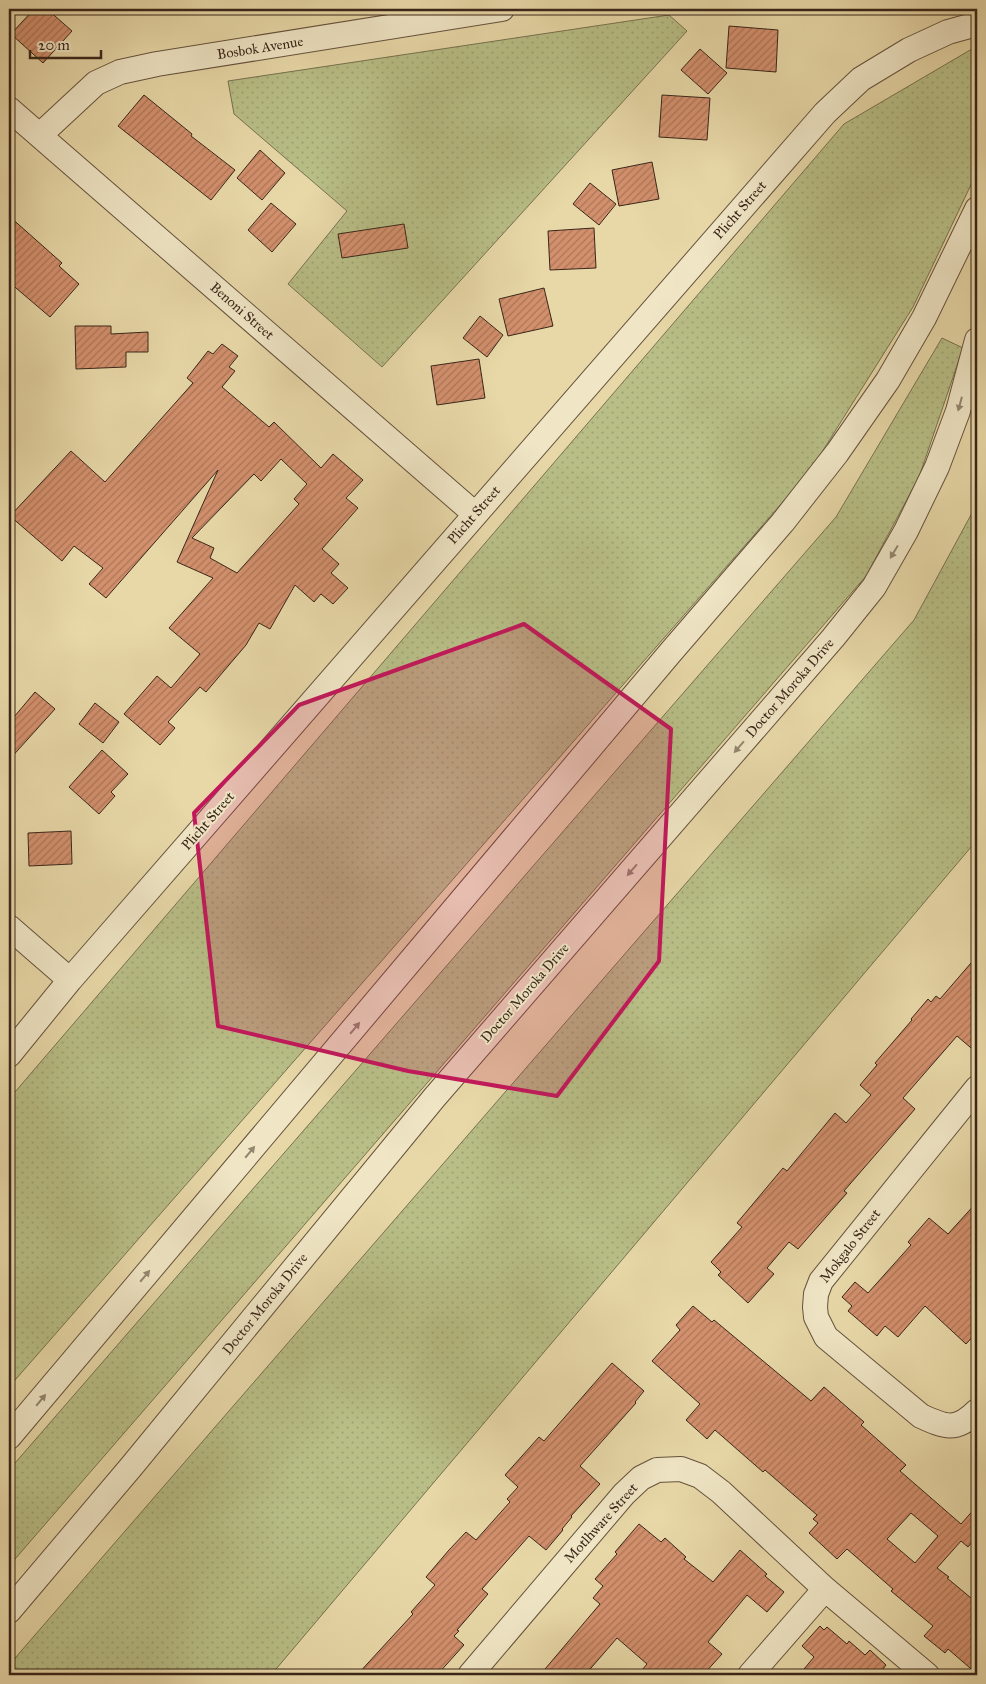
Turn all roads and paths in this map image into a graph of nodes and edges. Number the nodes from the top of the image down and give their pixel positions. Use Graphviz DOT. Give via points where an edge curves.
graph roads {
  1 [pos="502,9"];
  2 [pos="977,24"];
  3 [pos="9,109"];
  4 [pos="40,135"];
  5 [pos="977,209"];
  6 [pos="977,340"];
  7 [pos="475,514"];
  8 [pos="9,927"];
  9 [pos="70,980"];
  10 [pos="9,1054"];
  11 [pos="977,1088"];
  12 [pos="977,1411"];
  13 [pos="9,1437"];
  14 [pos="826,1589"];
  15 [pos="9,1611"];
  16 [pos="470,1675"];
  17 [pos="750,1675"];
  18 [pos="927,1675"];
  1 -- 4 [label="street, Bosbok Avenue" via="120,72 96,83"];
  2 -- 7 [label="street, Plicht Street" via="948,32 909,50 861,79 825,113"];
  3 -- 4 [label="street, Benoni Street"];
  4 -- 7 [label="street, Benoni Street"];
  13 -- 5 [label="street, one-way" via="783,522 888,380 924,318"];
  6 -- 15 [label="street, Doctor Moroka Drive, one-way" via="958,411 937,467 874,587 434,1098"];
  7 -- 9 [label="street, Plicht Street"];
  8 -- 9 [label="street"];
  9 -- 10 [label="street, Plicht Street"];
  11 -- 12 [label="street, Mokgalo Street" via="821,1281 815,1306 816,1317 826,1337 920,1416 951,1427 968,1420"];
  14 -- 16 [label="street, Motlhware Street" via="700,1476 681,1469 657,1470 641,1478 624,1494"];
  14 -- 17 [label="street"];
  14 -- 18 [label="street, Motlhware Street"];
}
